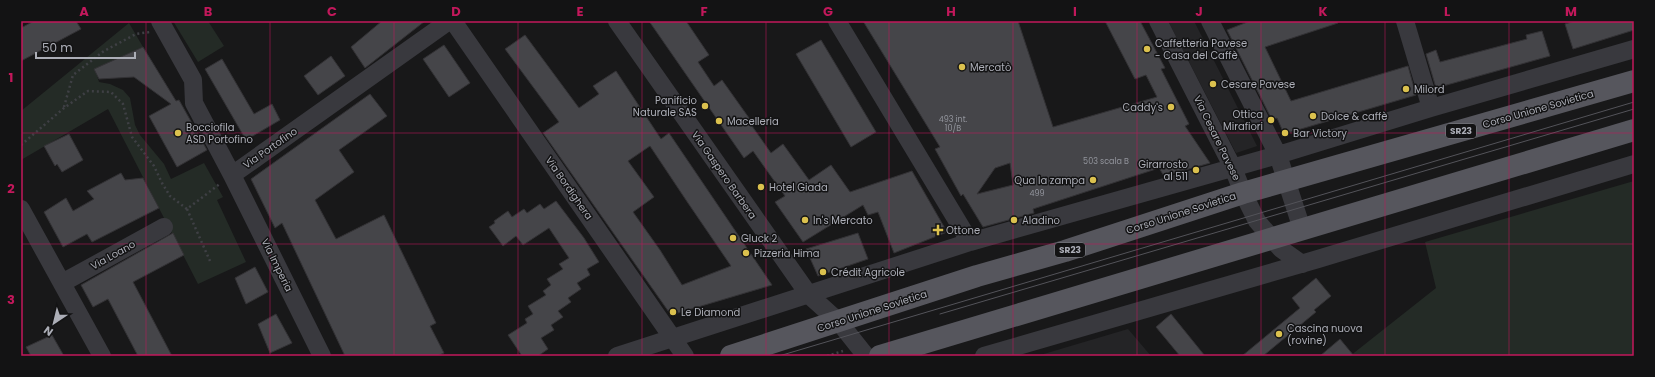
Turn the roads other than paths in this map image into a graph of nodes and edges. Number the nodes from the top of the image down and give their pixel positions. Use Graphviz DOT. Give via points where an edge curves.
graph roads {
  1 [pos="449,21"];
  2 [pos="453,21"];
  3 [pos="617,21"];
  4 [pos="837,21"];
  5 [pos="1158,21"];
  6 [pos="1211,21"];
  7 [pos="1405,21"];
  8 [pos="162,25"];
  9 [pos="1634,49"];
  10 [pos="1634,81"];
  11 [pos="1431,108"];
  12 [pos="1634,130"];
  13 [pos="1278,155"];
  14 [pos="1634,164"];
  15 [pos="1233,168"];
  16 [pos="232,175"];
  17 [pos="1287,180"];
  18 [pos="1242,193"];
  19 [pos="21,209"];
  20 [pos="164,227"];
  21 [pos="1302,230"];
  22 [pos="1272,239"];
  23 [pos="970,242"];
  24 [pos="1302,264"];
  25 [pos="62,283"];
  26 [pos="809,295"];
  27 [pos="839,322"];
  28 [pos="672,338"];
  29 [pos="102,356"];
  30 [pos="322,356"];
  31 [pos="617,356"];
  32 [pos="685,356"];
  33 [pos="731,356"];
  34 [pos="866,356"];
  35 [pos="880,356"];
  36 [pos="984,356"];
  1 -- 16 [label="street, Via Portofino"];
  2 -- 28 [label="street, Via Bordighera"];
  3 -- 26 [label="street, Via Gaspero Barbera"];
  4 -- 23 [label="street"];
  5 -- 15 [label="street, Via Cesare Pavese"];
  6 -- 13 [label="street"];
  7 -- 11 [label="street"];
  8 -- 16 [label="street, Via Portofino" via="193,80 194,103"];
  9 -- 11 [label="street"];
  10 -- 17 [label="main road, Corso Unione Sovietica / SR23"];
  11 -- 13 [label="street"];
  12 -- 21 [label="main road"];
  13 -- 15 [label="street"];
  13 -- 17 [label="street"];
  14 -- 24 [label="street"];
  15 -- 18 [label="street, Via Cesare Pavese"];
  15 -- 23 [label="street"];
  16 -- 30 [label="street, Via Imperia"];
  17 -- 18 [label="main road, Corso Unione Sovietica / SR23"];
  17 -- 21 [label="street"];
  18 -- 22 [label="street, Via Cesare Pavese" via="1257,221"];
  18 -- 27 [label="main road, Corso Unione Sovietica / SR23" via="1065,252 977,276"];
  19 -- 25 [label="street"];
  20 -- 25 [label="street, Via Loano"];
  21 -- 22 [label="main road"];
  22 -- 24 [label="street, Via Cesare Pavese"];
  22 -- 35 [label="main road"];
  23 -- 26 [label="street"];
  24 -- 36 [label="street"];
  25 -- 29 [label="street"];
  26 -- 27 [label="street, Via Gaspero Barbera"];
  26 -- 28 [label="street"];
  27 -- 33 [label="main road, Corso Unione Sovietica / SR23"];
  27 -- 34 [label="street, Via Gaspero Barbera"];
  28 -- 31 [label="street"];
  28 -- 32 [label="street, Via Bordighera"];
}
